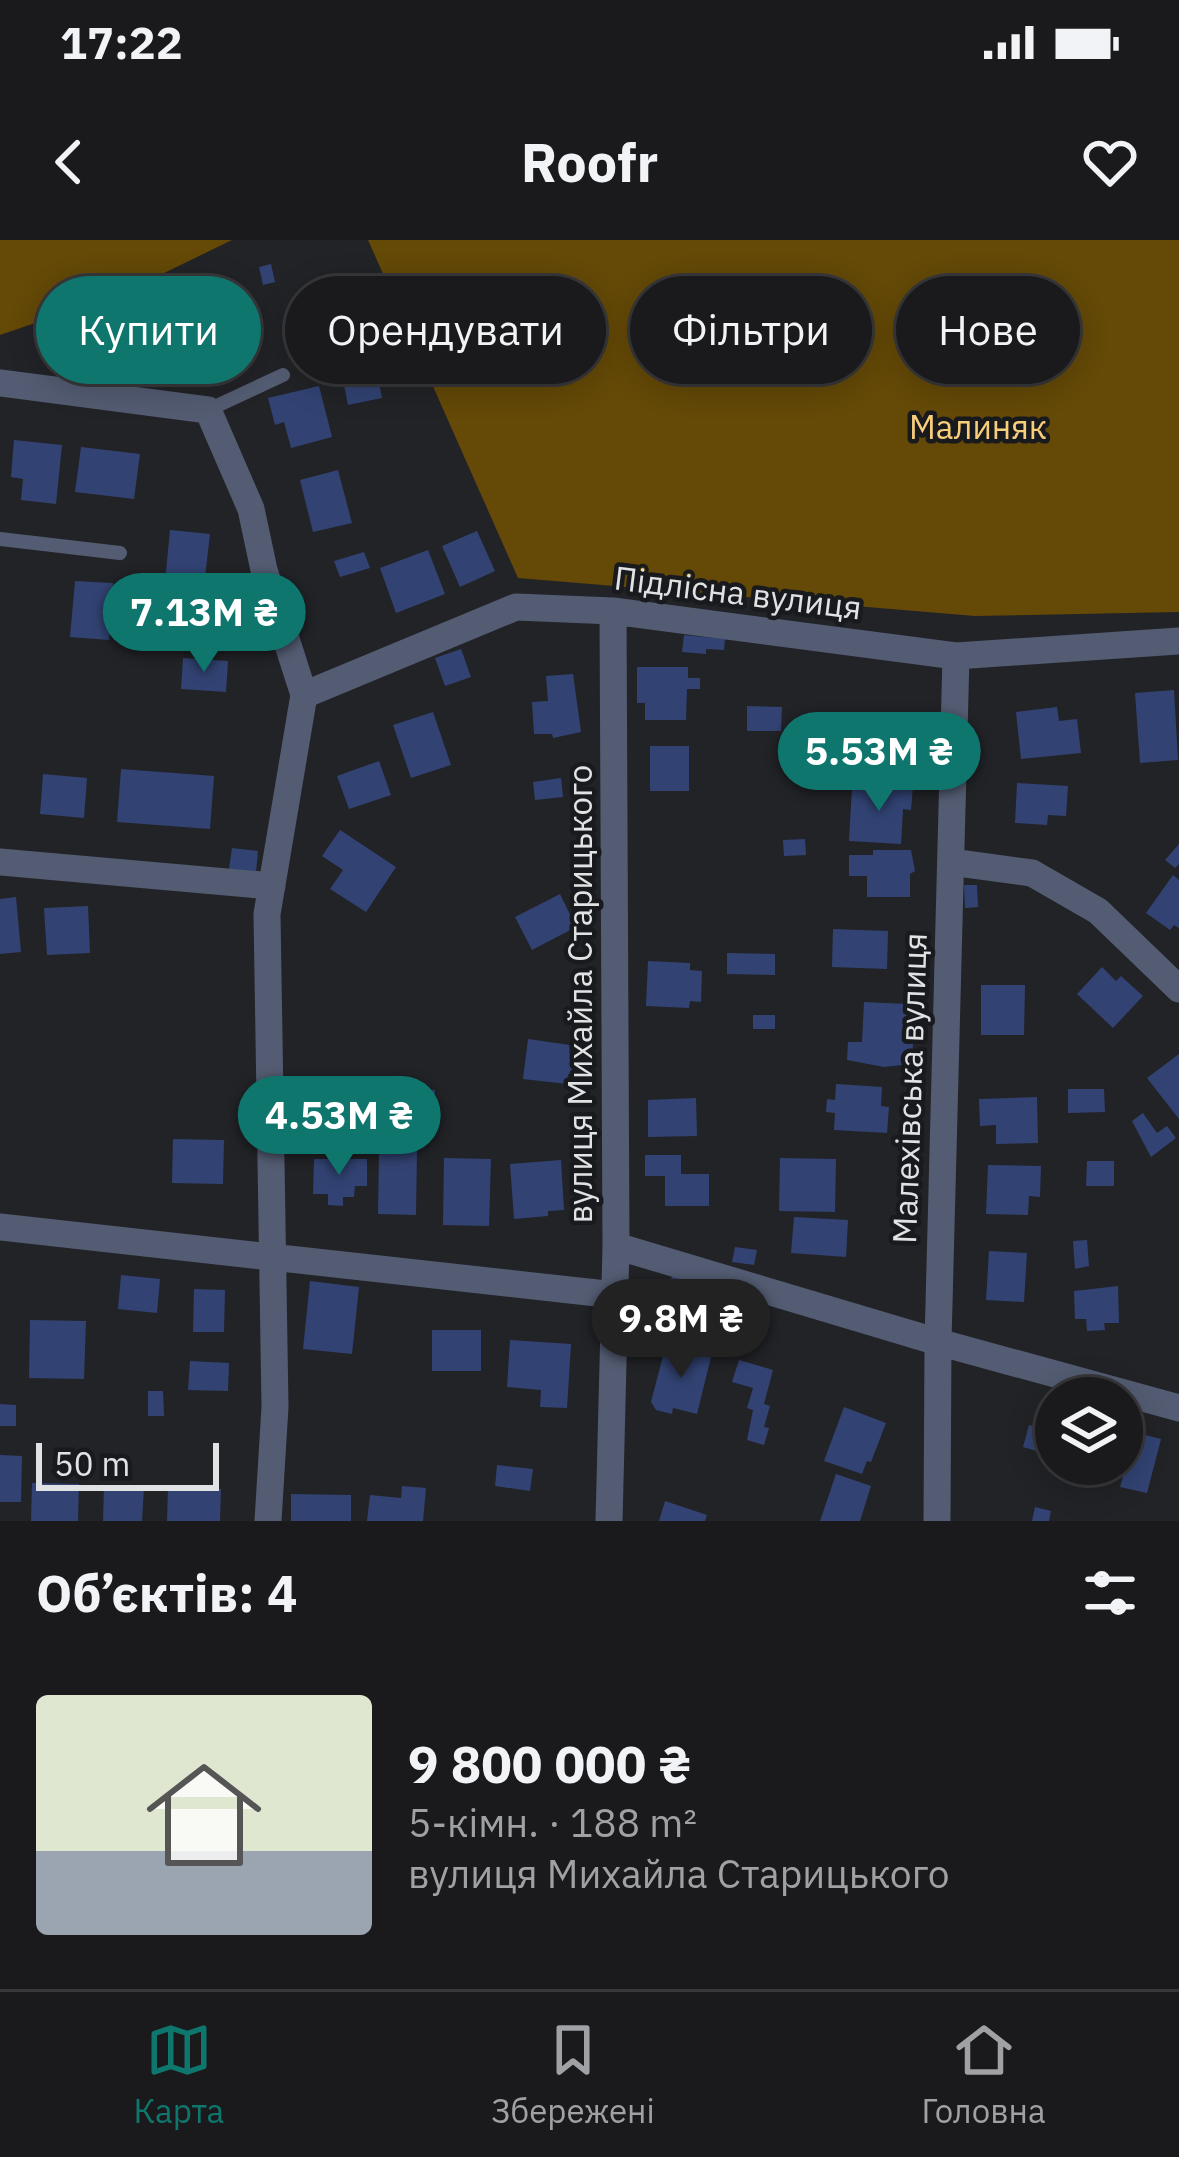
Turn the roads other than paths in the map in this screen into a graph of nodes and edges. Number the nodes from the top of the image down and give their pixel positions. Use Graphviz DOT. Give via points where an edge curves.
graph roads {
  1 [pos="283,375"];
  2 [pos="0,383"];
  3 [pos="208,410"];
  4 [pos="0,539"];
  5 [pos="120,553"];
  6 [pos="613,611"];
  7 [pos="1179,641"];
  8 [pos="956,656"];
  9 [pos="304,695"];
  10 [pos="0,862"];
  11 [pos="951,862"];
  12 [pos="272,886"];
  13 [pos="1179,989"];
  14 [pos="0,1228"];
  15 [pos="616,1246"];
  16 [pos="272,1260"];
  17 [pos="615,1294"];
  18 [pos="938,1342"];
  19 [pos="1179,1408"];
  20 [pos="268,1521"];
  21 [pos="609,1521"];
  22 [pos="937,1521"];
  1 -- 3 [label="lane"];
  2 -- 3 [label="street"];
  3 -- 9 [label="street" via="251,509"];
  4 -- 5 [label="lane"];
  6 -- 8 [label="street, Підлісна вулиця"];
  6 -- 9 [label="street, Підлісна вулиця" via="516,607"];
  6 -- 15 [label="street, вулиця Михайла Старицького"];
  7 -- 8 [label="street, Підлісна вулиця"];
  8 -- 11 [label="street, Малехівська вулиця"];
  9 -- 12 [label="street"];
  10 -- 12 [label="street"];
  11 -- 13 [label="street" via="1032,873 1098,911"];
  11 -- 18 [label="street, Малехівська вулиця"];
  12 -- 16 [label="street"];
  14 -- 16 [label="street"];
  15 -- 17 [label="street, вулиця Михайла Старицького"];
  15 -- 18 [label="street"];
  16 -- 17 [label="street"];
  16 -- 20 [label="street"];
  17 -- 21 [label="street, вулиця Михайла Старицького"];
  18 -- 19 [label="street"];
  18 -- 22 [label="street, Малехівська вулиця"];
}
